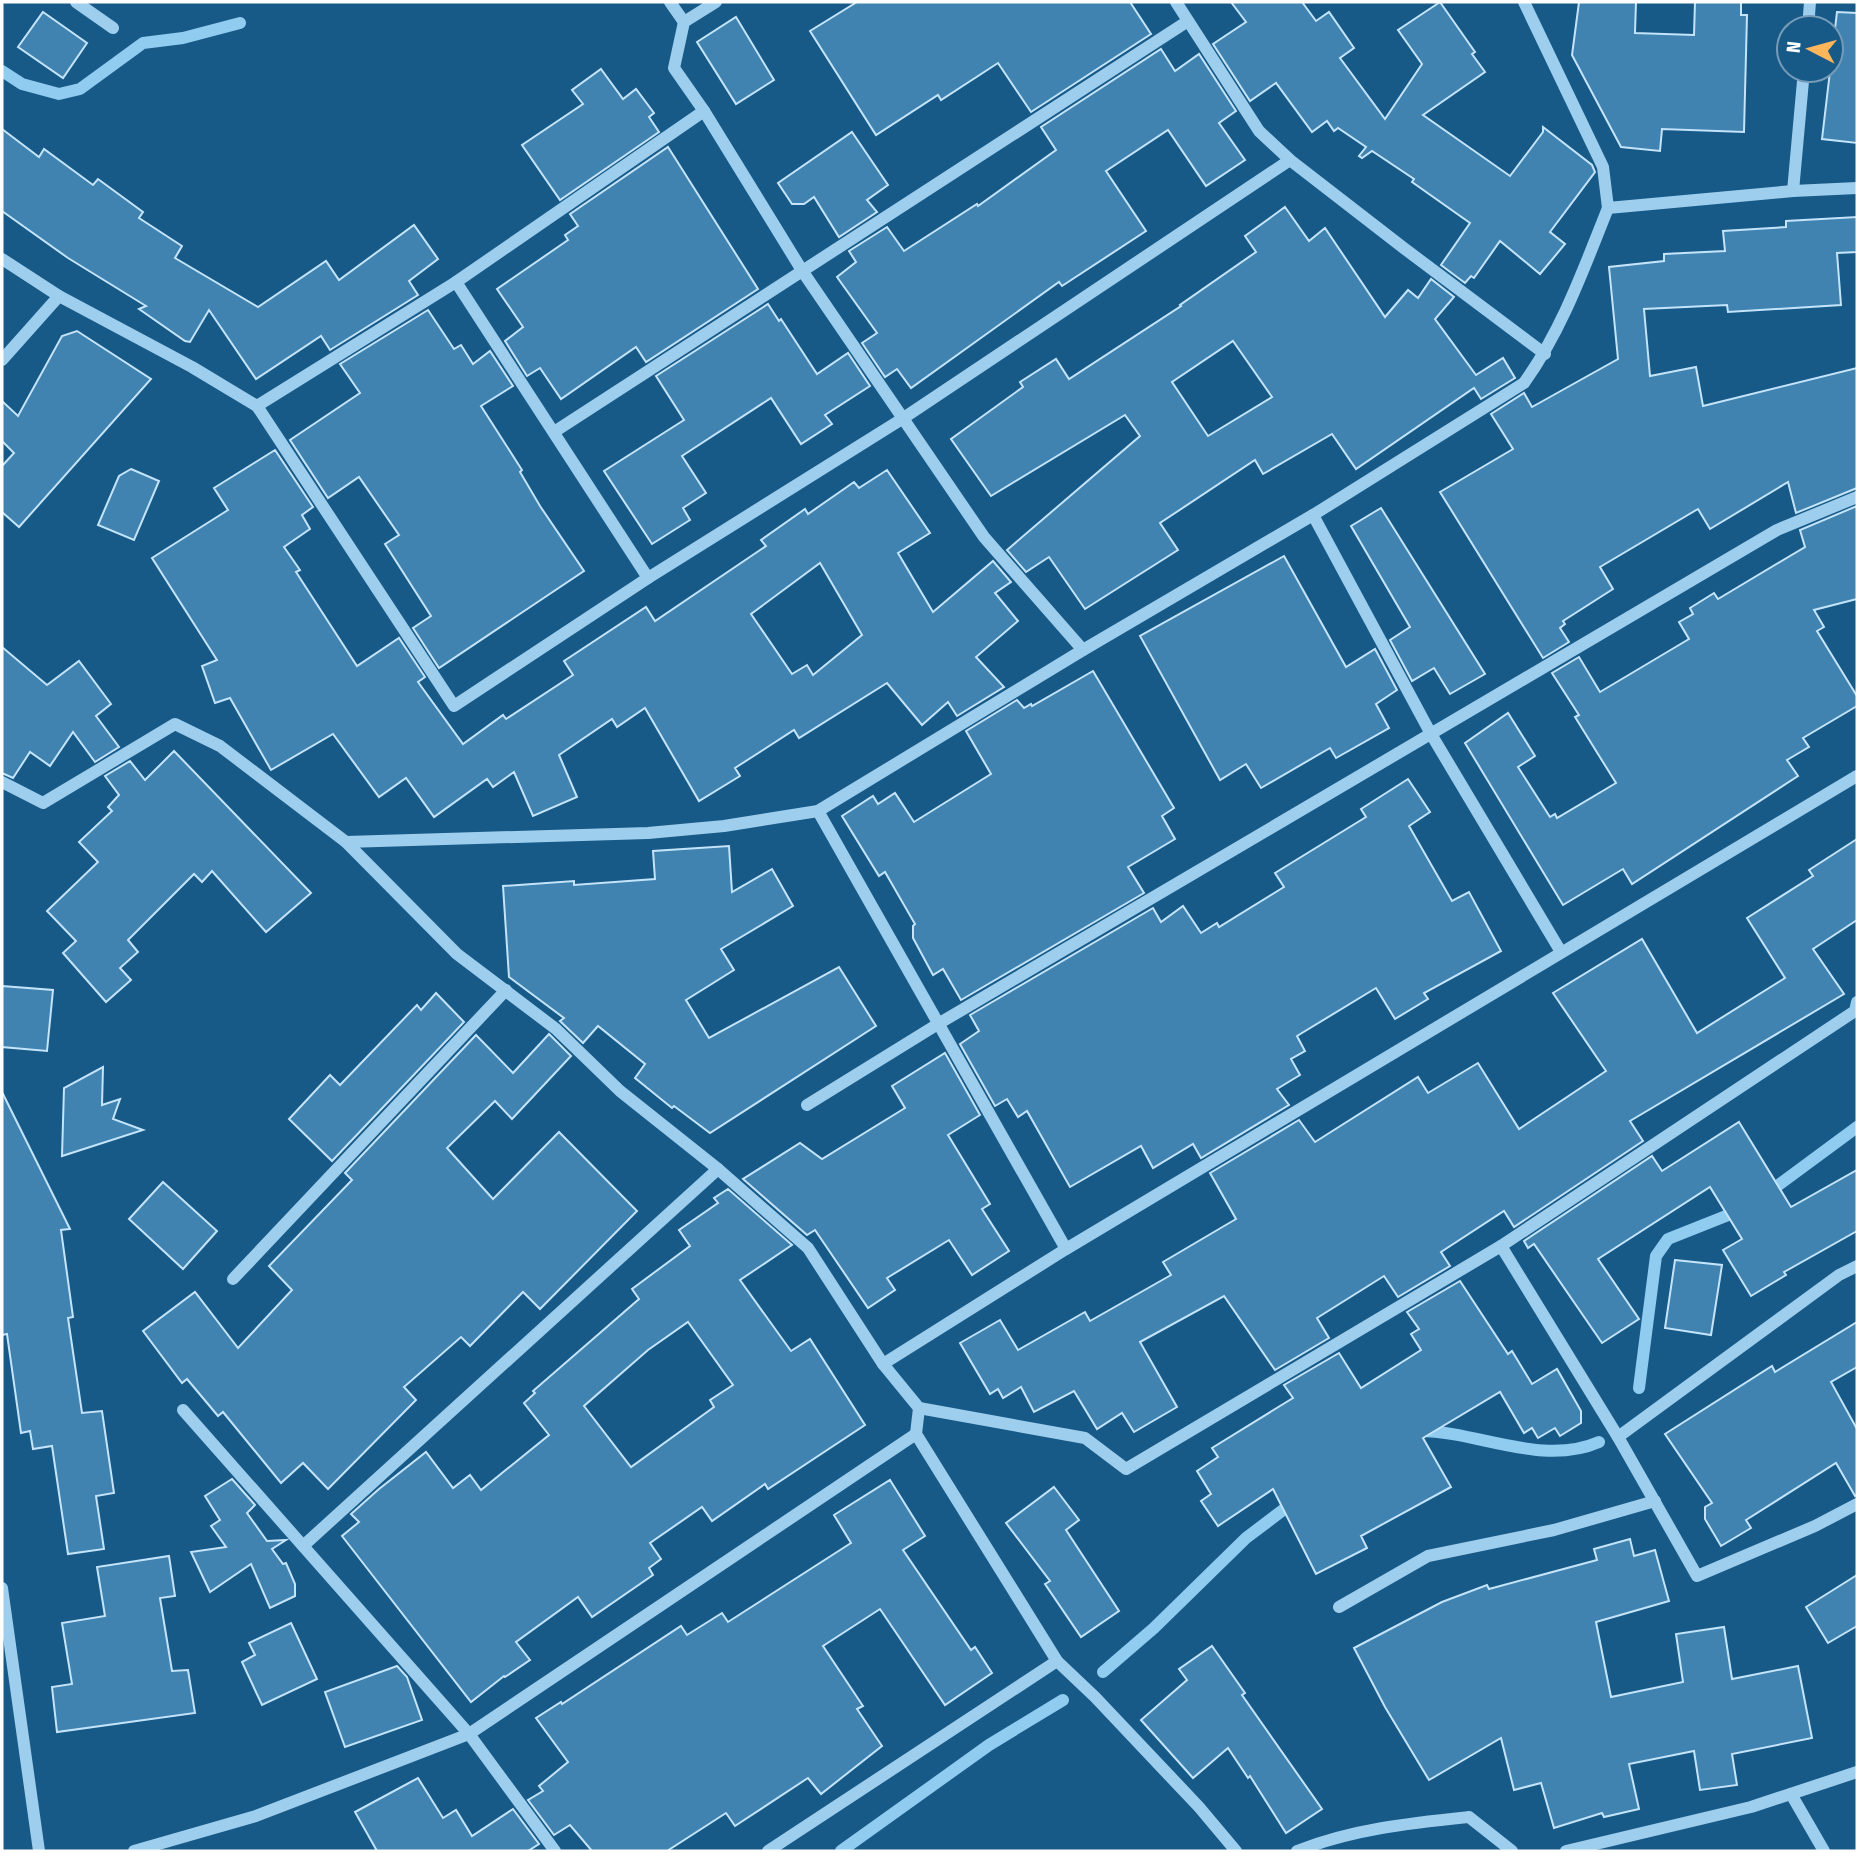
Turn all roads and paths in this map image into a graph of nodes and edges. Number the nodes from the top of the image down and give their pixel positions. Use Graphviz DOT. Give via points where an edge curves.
graph roads {
  1 [pos="76,2"];
  2 [pos="670,2"];
  3 [pos="716,2"];
  4 [pos="1176,2"];
  5 [pos="1524,2"];
  6 [pos="1188,21"];
  7 [pos="684,22"];
  8 [pos="113,28"];
  9 [pos="1803,84"];
  10 [pos="704,111"];
  11 [pos="1290,160"];
  12 [pos="1857,188"];
  13 [pos="1793,191"];
  14 [pos="1608,208"];
  15 [pos="2,258"];
  16 [pos="803,272"];
  17 [pos="456,282"];
  18 [pos="59,296"];
  19 [pos="1545,354"];
  20 [pos="2,360"];
  21 [pos="257,406"];
  22 [pos="902,419"];
  23 [pos="554,432"];
  24 [pos="1857,497"];
  25 [pos="1313,515"];
  26 [pos="648,578"];
  27 [pos="1083,650"];
  28 [pos="1431,734"];
  29 [pos="1857,776"];
  30 [pos="2,782"];
  31 [pos="818,811"];
  32 [pos="346,842"];
  33 [pos="1561,952"];
  34 [pos="506,990"];
  35 [pos="1857,1002"];
  36 [pos="938,1024"];
  37 [pos="807,1105"];
  38 [pos="718,1170"];
  39 [pos="1501,1246"];
  40 [pos="1066,1249"];
  41 [pos="1857,1266"];
  42 [pos="233,1279"];
  43 [pos="883,1364"];
  44 [pos="919,1408"];
  45 [pos="183,1410"];
  46 [pos="916,1434"];
  47 [pos="1618,1437"];
  48 [pos="1655,1501"];
  49 [pos="1857,1504"];
  50 [pos="303,1546"];
  51 [pos="2,1588"];
  52 [pos="1339,1606"];
  53 [pos="1057,1661"];
  54 [pos="468,1734"];
  55 [pos="1857,1772"];
  56 [pos="1791,1794"];
  57 [pos="39,1851"];
  58 [pos="134,1851"];
  59 [pos="555,1851"];
  60 [pos="768,1851"];
  61 [pos="1236,1851"];
  62 [pos="1297,1851"];
  63 [pos="1512,1851"];
  64 [pos="1566,1851"];
  65 [pos="1824,1851"];
  1 -- 8 [label="street"];
  2 -- 7 [label="street"];
  3 -- 7 [label="street"];
  4 -- 6 [label="street"];
  5 -- 14 [label="street" via="1603,167"];
  6 -- 11 [label="street" via="1259,131"];
  6 -- 16 [label="street"];
  7 -- 10 [label="street" via="674,68"];
  9 -- 13 [label="street"];
  10 -- 16 [label="street"];
  10 -- 17 [label="street"];
  11 -- 19 [label="street"];
  11 -- 22 [label="street"];
  12 -- 13 [label="street"];
  13 -- 14 [label="street"];
  14 -- 19 [label="street"];
  15 -- 18 [label="street"];
  16 -- 22 [label="street"];
  16 -- 23 [label="street"];
  17 -- 21 [label="street"];
  17 -- 23 [label="street"];
  18 -- 20 [label="street"];
  18 -- 21 [label="street"];
  19 -- 25 [label="street" via="1524,383"];
  21 -- 26 [label="street" via="454,706"];
  22 -- 26 [label="street"];
  22 -- 27 [label="street" via="984,537"];
  23 -- 26 [label="street"];
  24 -- 28 [label="street" via="1777,530"];
  25 -- 27 [label="street"];
  25 -- 28 [label="street"];
  27 -- 31 [label="street"];
  28 -- 33 [label="street"];
  28 -- 36 [label="street"];
  29 -- 33 [label="street"];
  30 -- 32 [label="street" via="43,803 175,724 220,746"];
  31 -- 32 [label="street" via="648,834"];
  31 -- 36 [label="street"];
  32 -- 34 [label="street" via="457,954"];
  33 -- 40 [label="street"];
  34 -- 38 [label="street"];
  34 -- 42 [label="street"];
  35 -- 39 [label="street" via="1855,1011"];
  36 -- 37 [label="street"];
  36 -- 40 [label="street"];
  38 -- 43 [label="street" via="808,1248"];
  38 -- 50 [label="street"];
  39 -- 44 [label="street" via="1126,1469 1085,1438"];
  39 -- 47 [label="street"];
  40 -- 43 [label="street"];
  41 -- 47 [label="street"];
  43 -- 44 [label="street"];
  44 -- 46 [label="street"];
  45 -- 50 [label="street"];
  46 -- 53 [label="street"];
  46 -- 54 [label="street"];
  47 -- 48 [label="street"];
  48 -- 49 [label="street" via="1697,1576"];
  48 -- 52 [label="street" via="1554,1530 1428,1556"];
  50 -- 54 [label="street"];
  51 -- 57 [label="street"];
  53 -- 60 [label="street"];
  53 -- 61 [label="street" via="1096,1697"];
  54 -- 58 [label="street" via="256,1816"];
  54 -- 59 [label="street"];
  55 -- 56 [label="street"];
  56 -- 64 [label="street"];
  56 -- 65 [label="street"];
  62 -- 63 [label="street" via="1388,1826 1469,1817"];
}
